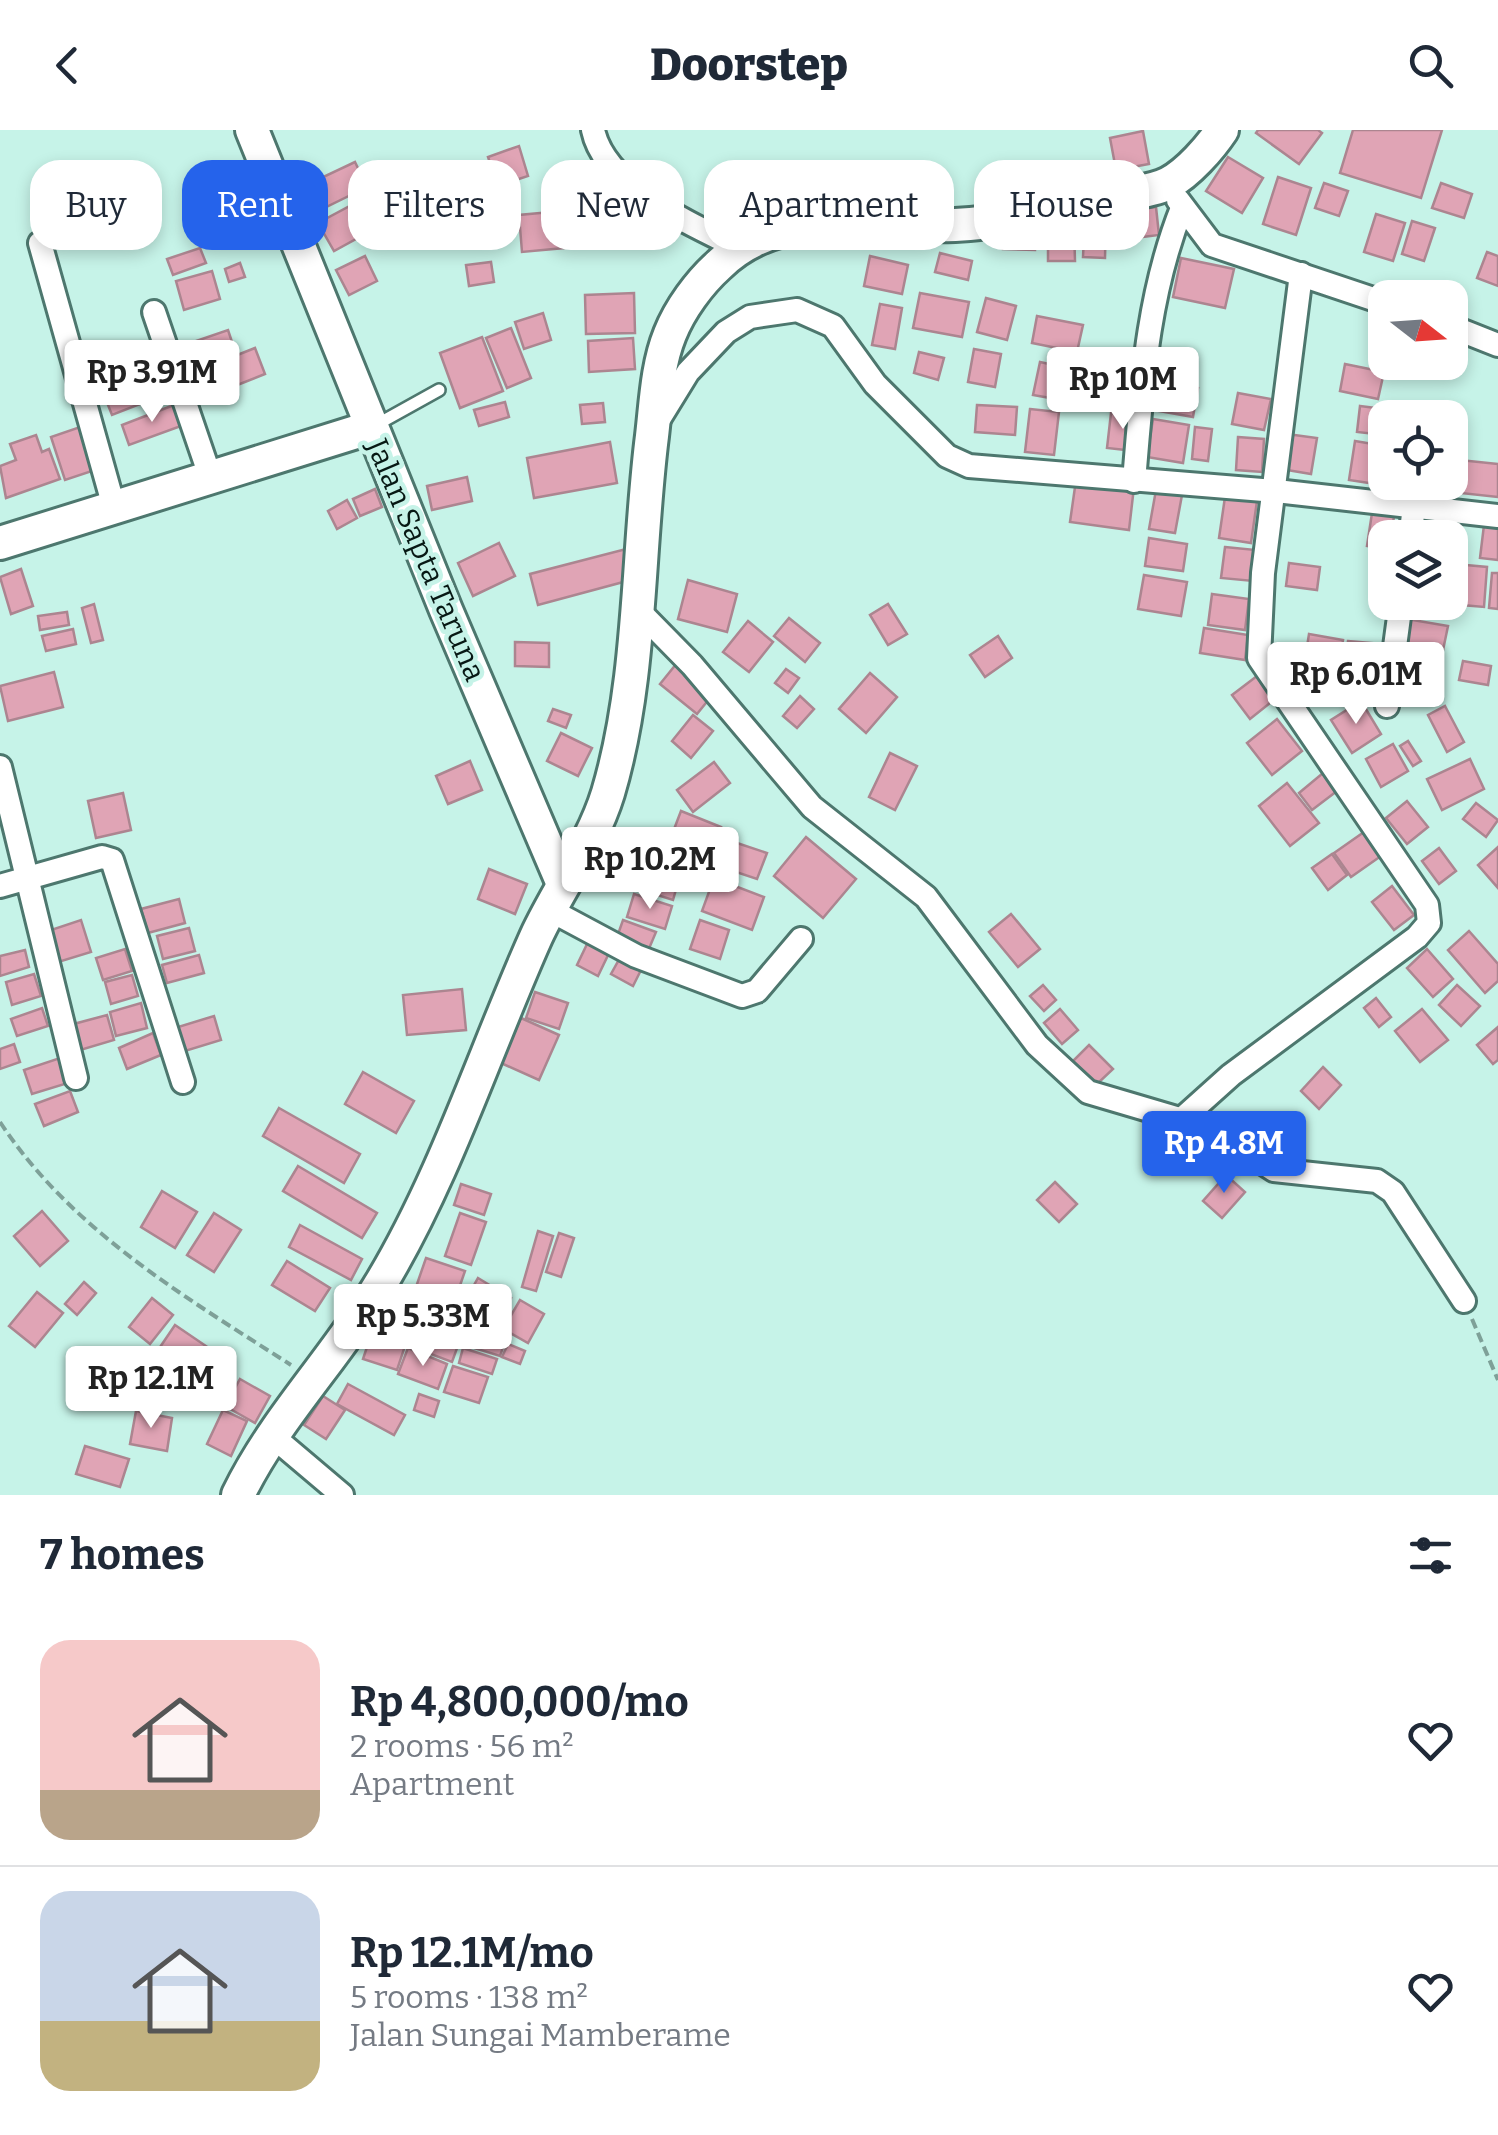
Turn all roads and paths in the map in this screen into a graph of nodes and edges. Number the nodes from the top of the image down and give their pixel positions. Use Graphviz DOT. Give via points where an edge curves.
graph roads {
  1 [pos="252,130"];
  2 [pos="593,130"];
  3 [pos="1222,130"];
  4 [pos="1175,196"];
  5 [pos="954,225"];
  6 [pos="704,230"];
  7 [pos="42,250"];
  8 [pos="737,250"];
  9 [pos="1301,274"];
  10 [pos="1368,297"];
  11 [pos="154,312"];
  12 [pos="1468,333"];
  13 [pos="1498,345"];
  14 [pos="439,390"];
  15 [pos="372,427"];
  16 [pos="653,429"];
  17 [pos="210,476"];
  18 [pos="1134,481"];
  19 [pos="1276,491"];
  20 [pos="114,507"];
  21 [pos="1414,507"];
  22 [pos="1498,516"];
  23 [pos="1412,520"];
  24 [pos="0,543"];
  25 [pos="638,610"];
  26 [pos="1399,620"];
  27 [pos="1387,706"];
  28 [pos="0,767"];
  29 [pos="27,877"];
  30 [pos="0,886"];
  31 [pos="556,898"];
  32 [pos="801,940"];
  33 [pos="76,1078"];
  34 [pos="183,1082"];
  35 [pos="1182,1119"];
  36 [pos="0,1122"];
  37 [pos="1464,1300"];
  38 [pos="312,1378"];
  39 [pos="1498,1380"];
  40 [pos="270,1434"];
  41 [pos="238,1495"];
  42 [pos="342,1495"];
  1 -- 15 [label="street"];
  2 -- 6 [label="street" via="616,176"];
  3 -- 4 [label="street"];
  4 -- 5 [label="street"];
  4 -- 9 [label="street" via="1212,245"];
  4 -- 18 [label="street" via="1152,309"];
  7 -- 20 [label="street"];
  8 -- 16 [label="street" via="693,294 670,332"];
  9 -- 10 [label="street"];
  9 -- 19 [label="street"];
  11 -- 17 [label="street"];
  12 -- 13 [label="street"];
  14 -- 15 [label="lane"];
  15 -- 17 [label="street, Jalan Sapta Taruna"];
  15 -- 31 [label="street, Jalan Sapta Taruna"];
  16 -- 18 [label="street" via="688,372 726,332 750,317 797,310 833,326 876,384 960,464"];
  16 -- 25 [label="street"];
  17 -- 20 [label="street, Jalan Sapta Taruna"];
  18 -- 19 [label="street"];
  19 -- 21 [label="street"];
  19 -- 35 [label="street" via="1259,658 1427,905 1429,923"];
  20 -- 24 [label="street, Jalan Sapta Taruna"];
  21 -- 22 [label="street"];
  21 -- 23 [label="street"];
  25 -- 31 [label="street" via="607,795"];
  25 -- 35 [label="street" via="812,806 926,897 1037,1045 1066,1073 1088,1092"];
  26 -- 27 [label="street"];
  28 -- 29 [label="street"];
  29 -- 30 [label="street"];
  29 -- 33 [label="street"];
  29 -- 34 [label="street" via="112,860"];
  31 -- 32 [label="street" via="636,956 742,996 757,991"];
  31 -- 38 [label="street" via="413,1225 379,1287"];
  35 -- 37 [label="street" via="1221,1133 1274,1170 1377,1181 1393,1192"];
  36 -- 38 [label="path" via="46,1179 136,1265"];
  37 -- 39 [label="path"];
  38 -- 40 [label="street"];
  40 -- 41 [label="street"];
  40 -- 42 [label="street"];
}
